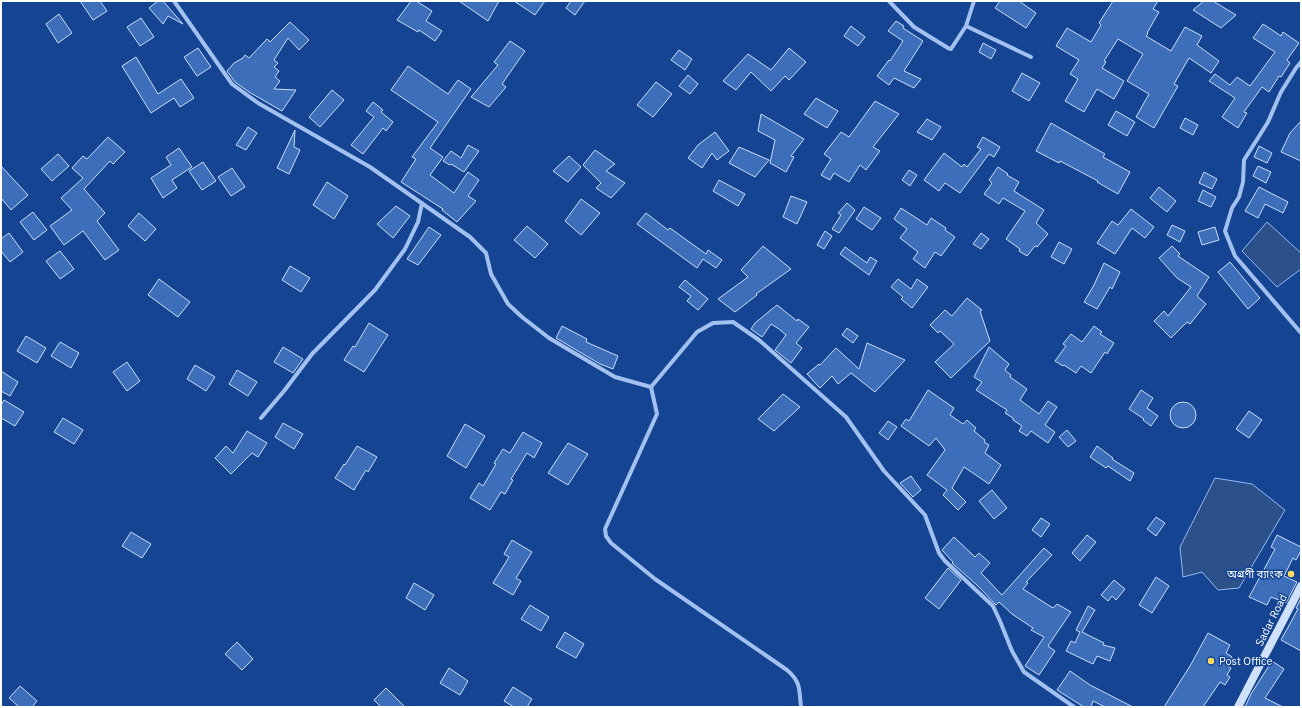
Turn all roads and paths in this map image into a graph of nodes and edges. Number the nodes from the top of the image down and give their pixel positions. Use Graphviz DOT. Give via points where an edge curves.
graph roads {
  1 [pos="174,1"];
  2 [pos="889,1"];
  3 [pos="974,1"];
  4 [pos="966,26"];
  5 [pos="1031,57"];
  6 [pos="1301,62"];
  7 [pos="422,203"];
  8 [pos="1301,332"];
  9 [pos="651,387"];
  10 [pos="261,418"];
  11 [pos="1301,586"];
  12 [pos="801,707"];
  13 [pos="1074,707"];
  14 [pos="1238,707"];
  1 -- 7 [label="street" via="232,84 258,103 370,167"];
  2 -- 4 [label="street" via="914,27 948,48 951,48"];
  3 -- 4 [label="street"];
  4 -- 5 [label="street"];
  6 -- 8 [label="street" via="1280,92 1268,122 1244,160 1243,182 1226,231 1235,256"];
  7 -- 9 [label="street" via="470,237 486,253 491,274 508,304 522,317 549,338 615,377"];
  7 -- 10 [label="street" via="418,222 405,249 375,290 312,354"];
  9 -- 12 [label="street" via="657,414 605,529 606,536 655,579 795,677 799,686"];
  9 -- 13 [label="street" via="697,332 713,323 733,322 759,340 846,417 884,471 925,515 939,553 945,561 993,606 1024,672"];
  11 -- 14 [label="main road, Sadar Road"];
}
